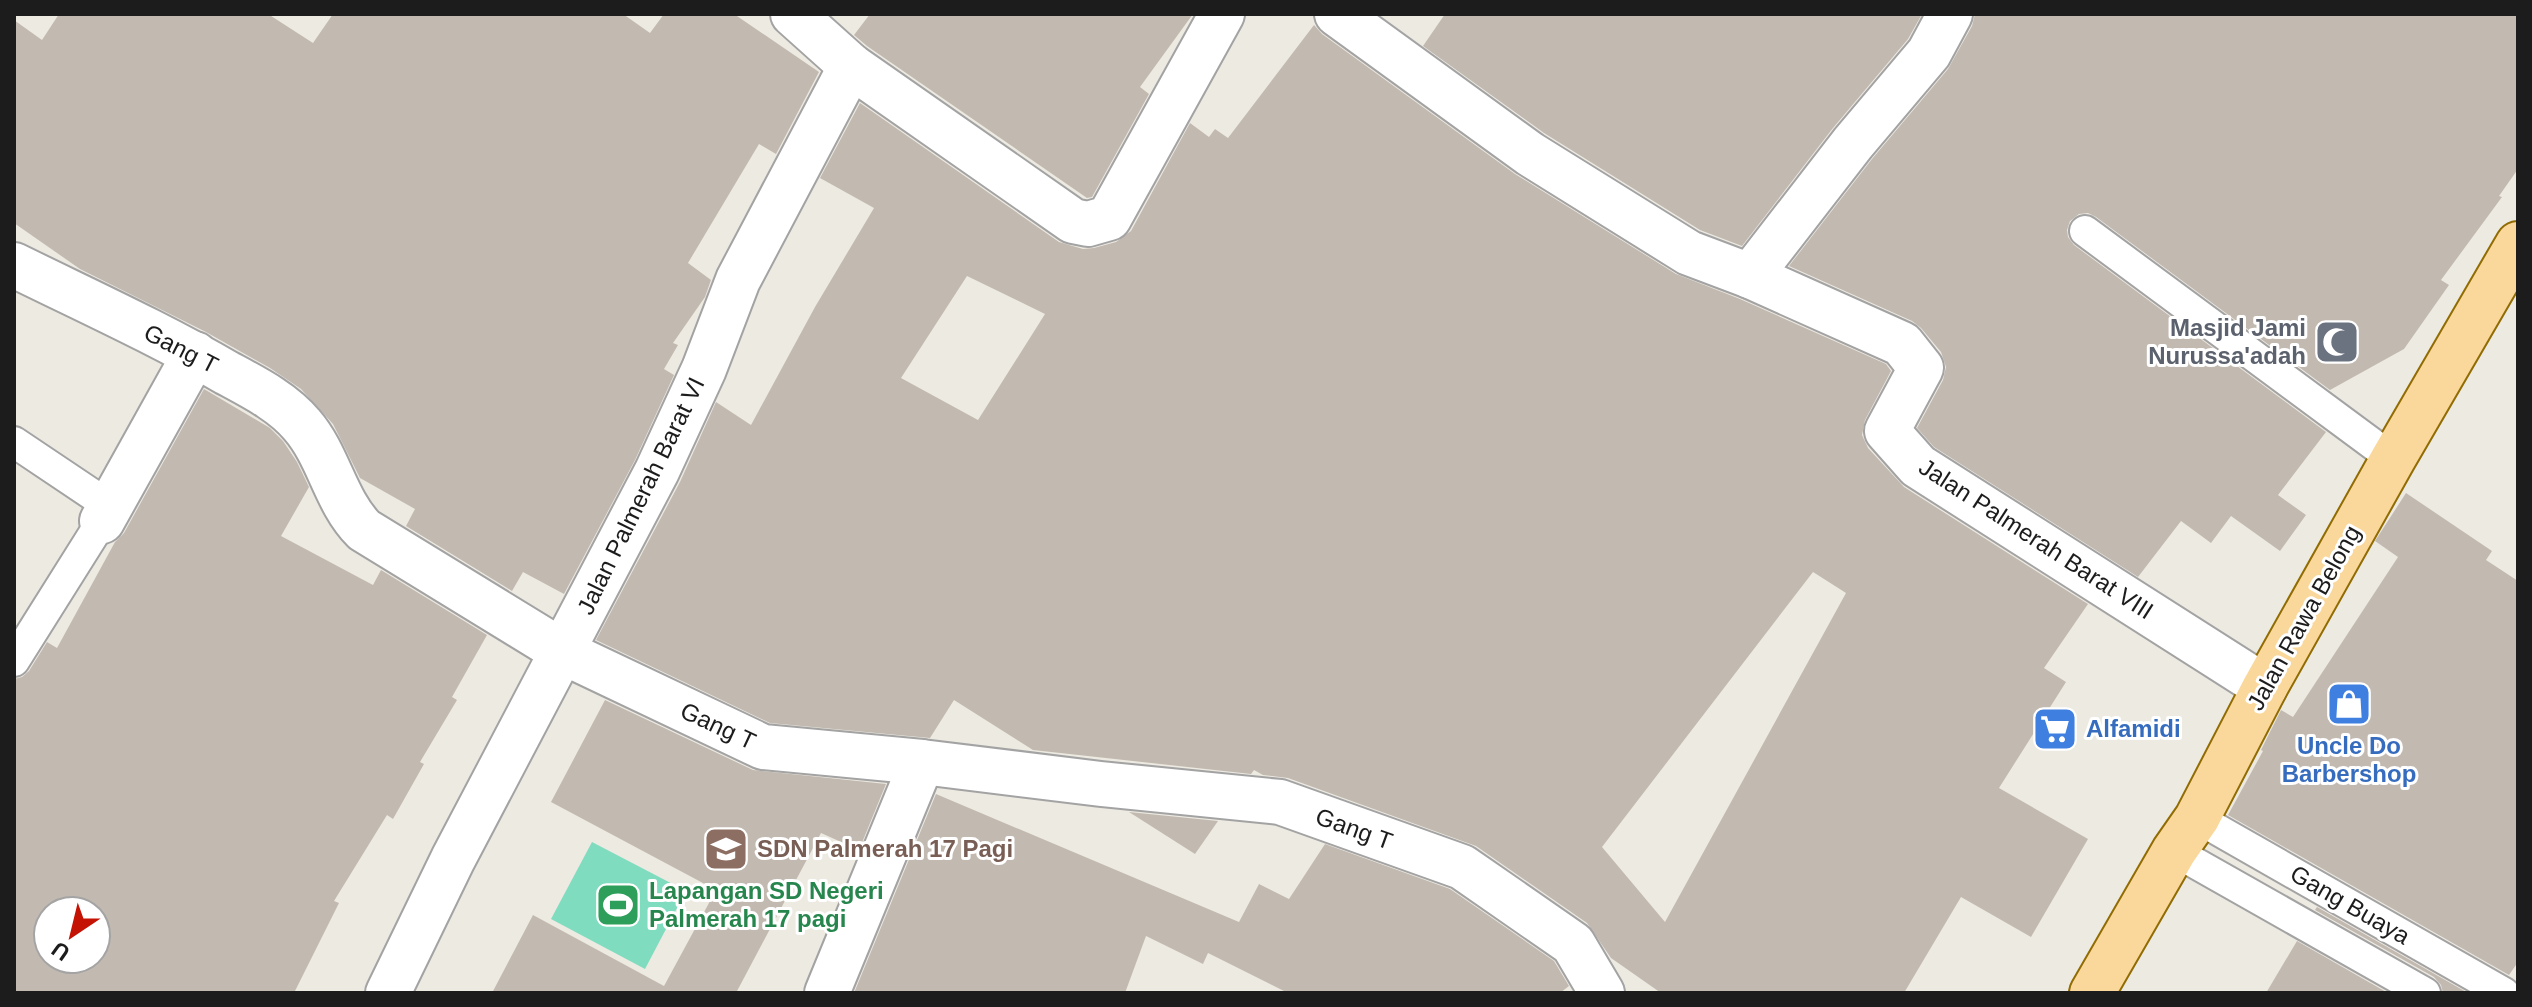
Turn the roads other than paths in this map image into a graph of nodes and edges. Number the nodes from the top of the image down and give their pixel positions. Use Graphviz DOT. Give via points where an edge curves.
graph roads {
  1 [pos="1222,14"];
  2 [pos="1337,14"];
  3 [pos="1950,14"];
  4 [pos="810,19"];
  5 [pos="851,66"];
  6 [pos="2085,231"];
  7 [pos="2518,244"];
  8 [pos="14,265"];
  9 [pos="1750,276"];
  10 [pos="195,354"];
  11 [pos="14,442"];
  12 [pos="2393,459"];
  13 [pos="102,521"];
  14 [pos="14,661"];
  15 [pos="557,664"];
  16 [pos="2265,687"];
  17 [pos="922,762"];
  18 [pos="2186,834"];
  19 [pos="388,993"];
  20 [pos="827,993"];
  21 [pos="1602,993"];
  22 [pos="2092,993"];
  23 [pos="2425,993"];
  24 [pos="2504,993"];
  1 -- 5 [label="street" via="1109,218 1088,224 1073,221"];
  2 -- 9 [label="street, Jalan Palmerah Barat VIII" via="1530,154 1689,253"];
  3 -- 9 [label="street" via="1929,53"];
  4 -- 5 [label="street"];
  5 -- 15 [label="street, Jalan Palmerah Barat VI" via="738,280 657,471"];
  6 -- 12 [label="lane"];
  7 -- 12 [label="main road, Jalan Rawa Belong"];
  8 -- 10 [label="street, Gang T"];
  9 -- 16 [label="street, Jalan Palmerah Barat VIII" via="1902,344 1921,368 1887,431 1918,466"];
  10 -- 13 [label="street"];
  10 -- 15 [label="street, Gang T" via="266,395 301,423 349,513 364,530"];
  11 -- 13 [label="lane" via="99,499"];
  12 -- 16 [label="main road, Jalan Rawa Belong"];
  13 -- 14 [label="lane"];
  15 -- 17 [label="street, Gang T" via="763,747"];
  15 -- 19 [label="street, Jalan Palmerah Barat VI"];
  16 -- 18 [label="main road, Jalan Rawa Belong"];
  17 -- 20 [label="street"];
  17 -- 21 [label="street, Gang T" via="1280,802 1462,867 1573,944"];
  18 -- 22 [label="main road, Jalan Rawa Belong"];
  18 -- 23 [label="lane"];
  18 -- 24 [label="lane, Gang Buaya"];
}
